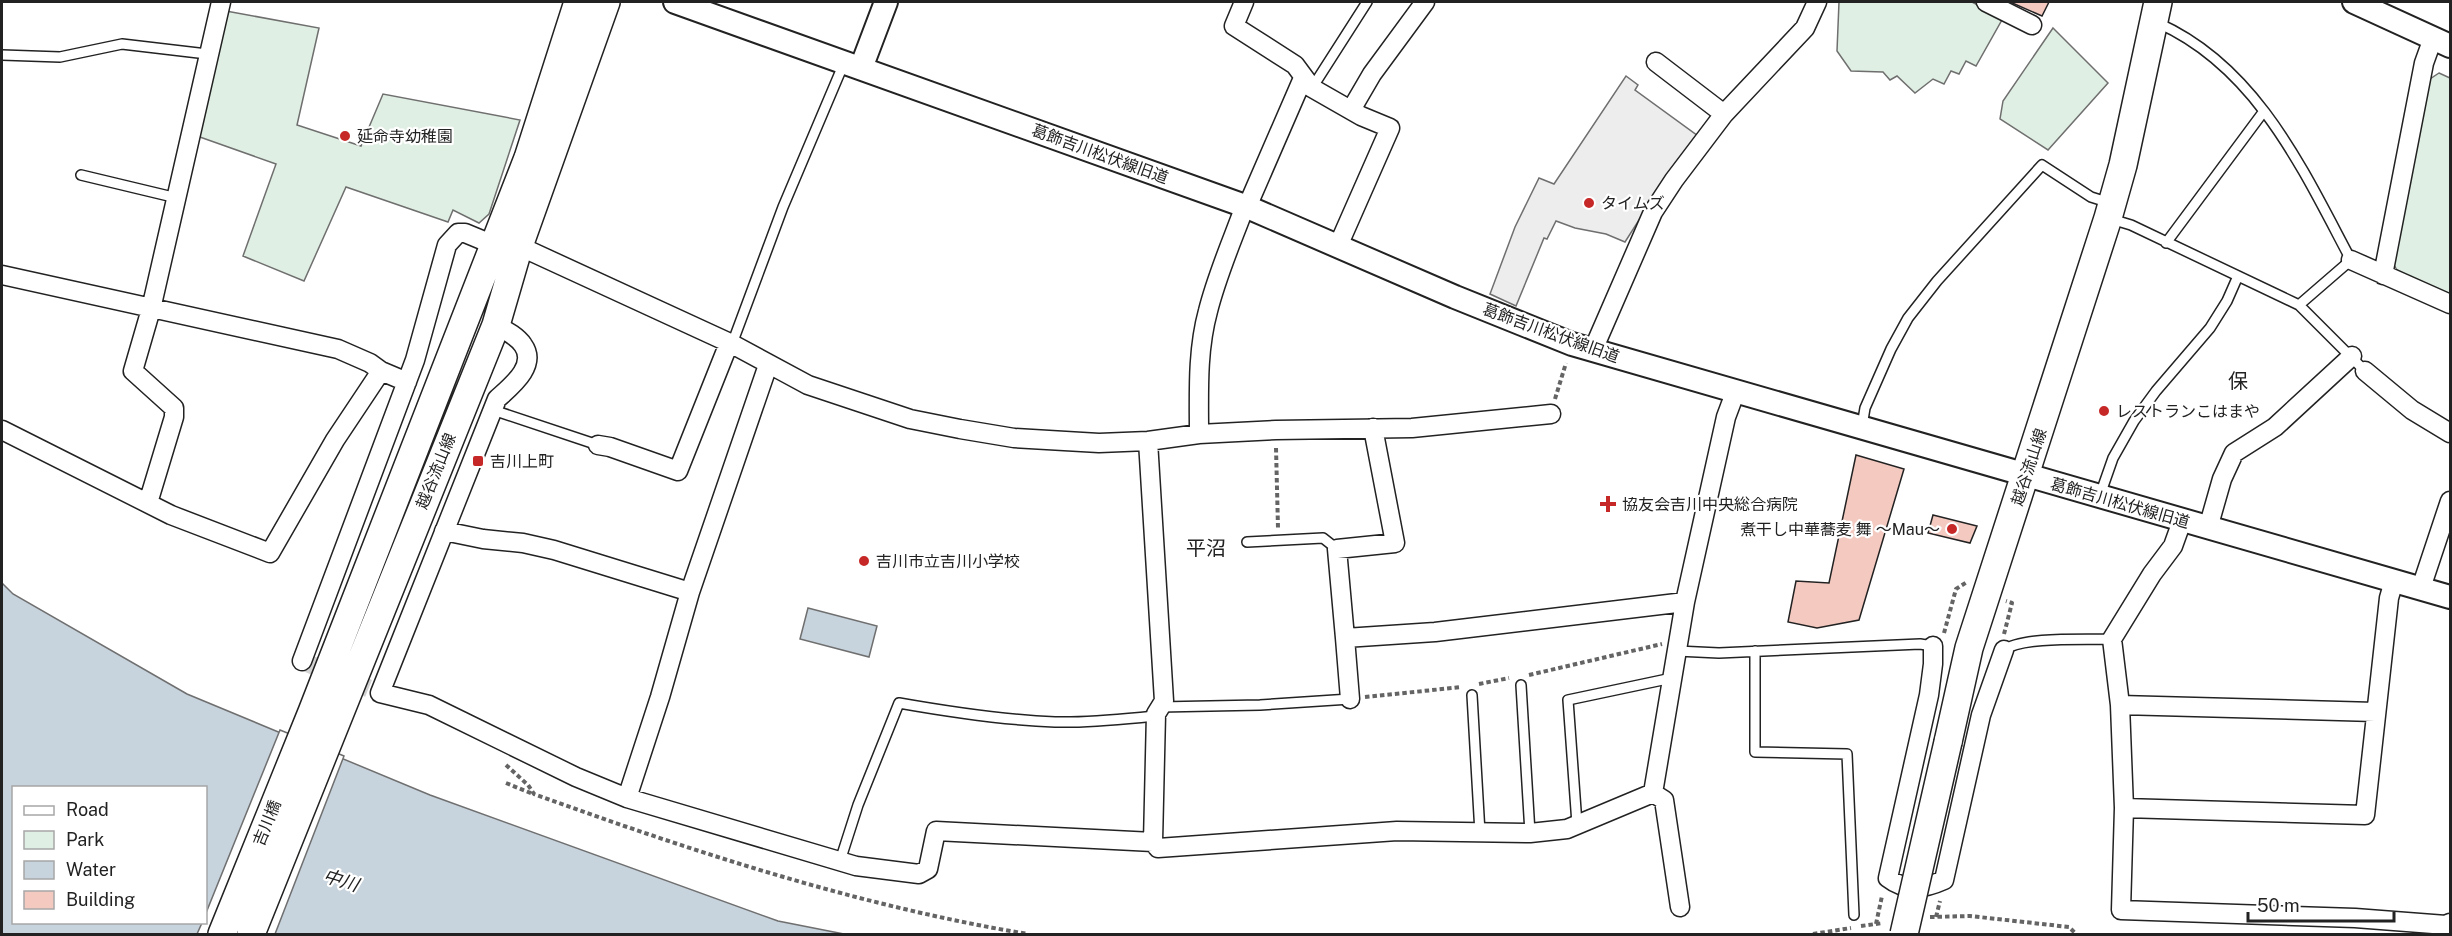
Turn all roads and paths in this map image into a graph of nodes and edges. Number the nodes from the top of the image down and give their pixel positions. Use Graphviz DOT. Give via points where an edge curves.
graph roads {
  1 [pos="220,2"];
  2 [pos="578,2"];
  3 [pos="606,2"];
  4 [pos="675,2"];
  5 [pos="886,2"];
  6 [pos="1244,2"];
  7 [pos="1367,2"];
  8 [pos="1425,2"];
  9 [pos="1818,2"];
  10 [pos="1986,2"];
  11 [pos="2354,2"];
  12 [pos="2156,11"];
  13 [pos="2032,25"];
  14 [pos="2442,42"];
  15 [pos="207,54"];
  16 [pos="2,55"];
  17 [pos="1656,62"];
  18 [pos="853,65"];
  19 [pos="1307,83"];
  20 [pos="1351,110"];
  21 [pos="2264,111"];
  22 [pos="1724,114"];
  23 [pos="81,175"];
  24 [pos="177,198"];
  25 [pos="1246,207"];
  26 [pos="2110,211"];
  27 [pos="2166,243"];
  28 [pos="506,246"];
  29 [pos="1338,246"];
  30 [pos="2351,260"];
  31 [pos="2,275"];
  32 [pos="2383,275"];
  33 [pos="2238,276"];
  34 [pos="2451,304"];
  35 [pos="2299,305"];
  36 [pos="151,309"];
  37 [pos="496,325"];
  38 [pos="731,344"];
  39 [pos="1582,347"];
  40 [pos="2352,356"];
  41 [pos="768,365"];
  42 [pos="381,371"];
  43 [pos="2365,371"];
  44 [pos="407,382"];
  45 [pos="1735,393"];
  46 [pos="493,410"];
  47 [pos="1551,414"];
  48 [pos="1373,428"];
  49 [pos="1276,429"];
  50 [pos="1861,429"];
  51 [pos="2,430"];
  52 [pos="2451,433"];
  53 [pos="1199,434"];
  54 [pos="1148,441"];
  55 [pos="598,445"];
  56 [pos="2026,477"];
  57 [pos="2099,497"];
  58 [pos="2451,501"];
  59 [pos="148,503"];
  60 [pos="2182,521"];
  61 [pos="2208,528"];
  62 [pos="444,531"];
  63 [pos="1278,541"];
  64 [pos="1247,542"];
  65 [pos="1337,549"];
  66 [pos="1968,581"];
  67 [pos="2394,581"];
  68 [pos="2421,588"];
  69 [pos="690,592"];
  70 [pos="2451,597"];
  71 [pos="2003,599"];
  72 [pos="1685,602"];
  73 [pos="1345,638"];
  74 [pos="2112,639"];
  75 [pos="1933,650"];
  76 [pos="2004,650"];
  77 [pos="1677,651"];
  78 [pos="1755,651"];
  79 [pos="302,661"];
  80 [pos="1672,678"];
  81 [pos="1521,685"];
  82 [pos="1472,695"];
  83 [pos="1350,699"];
  84 [pos="2120,705"];
  85 [pos="1158,711"];
  86 [pos="2375,712"];
  87 [pos="323,716"];
  88 [pos="506,783"];
  89 [pos="1653,793"];
  90 [pos="534,794"];
  91 [pos="627,798"];
  92 [pos="2124,808"];
  93 [pos="1576,824"];
  94 [pos="1530,833"];
  95 [pos="1480,834"];
  96 [pos="1154,842"];
  97 [pos="840,861"];
  98 [pos="1888,878"];
  99 [pos="1680,907"];
  100 [pos="1854,915"];
  101 [pos="1926,918"];
  102 [pos="2451,923"];
  103 [pos="1876,924"];
  104 [pos="1895,928"];
  105 [pos="222,934"];
  106 [pos="251,934"];
  107 [pos="1813,934"];
  108 [pos="2076,934"];
  1 -- 15 [label="street"];
  2 -- 28 [label="main road, 越谷流山線" via="528,158"];
  3 -- 28 [label="main road, 越谷流山線"];
  4 -- 18 [label="street, 葛飾吉川松伏線旧道"];
  5 -- 18 [label="street"];
  6 -- 19 [label="street" via="1234,26 1295,65"];
  7 -- 19 [label="lane"];
  8 -- 20 [label="street" via="1372,74"];
  9 -- 22 [label="street" via="1805,28"];
  10 -- 13 [label="street"];
  11 -- 14 [label="street"];
  12 -- 21 [label="lane" via="2175,30 2213,56"];
  12 -- 26 [label="main road, 越谷流山線"];
  14 -- 32 [label="street" via="2424,63"];
  15 -- 16 [label="lane" via="122,44 60,57"];
  15 -- 24 [label="street"];
  17 -- 22 [label="street"];
  18 -- 25 [label="street, 葛飾吉川松伏線旧道"];
  18 -- 38 [label="lane" via="783,207"];
  19 -- 20 [label="street"];
  19 -- 25 [label="street"];
  20 -- 29 [label="street" via="1390,128"];
  21 -- 27 [label="lane"];
  21 -- 30 [label="lane" via="2290,147"];
  22 -- 39 [label="street" via="1653,212"];
  23 -- 24 [label="lane"];
  24 -- 36 [label="street"];
  25 -- 29 [label="street, 葛飾吉川松伏線旧道"];
  25 -- 53 [label="street" via="1204,328"];
  26 -- 27 [label="lane"];
  26 -- 50 [label="lane" via="2042,165 1908,318 1865,408"];
  26 -- 56 [label="main road, 越谷流山線"];
  27 -- 33 [label="lane"];
  28 -- 37 [label="main road, 越谷流山線"];
  28 -- 38 [label="street"];
  28 -- 44 [label="street" via="465,233 451,238"];
  28 -- 87 [label="main road, 越谷流山線"];
  29 -- 39 [label="street, 葛飾吉川松伏線旧道"];
  30 -- 32 [label="street"];
  30 -- 35 [label="lane"];
  31 -- 36 [label="street"];
  32 -- 34 [label="street"];
  33 -- 35 [label="lane"];
  33 -- 57 [label="lane" via="2210,328 2134,422 2113,458"];
  35 -- 40 [label="lane"];
  36 -- 42 [label="street" via="338,349"];
  36 -- 59 [label="street" via="133,371 174,408 174,417"];
  37 -- 46 [label="street" via="523,345 527,355 518,380 497,399"];
  37 -- 87 [label="main road, 越谷流山線"];
  38 -- 41 [label="street"];
  38 -- 55 [label="street" via="678,471"];
  39 -- 45 [label="street, 葛飾吉川松伏線旧道"];
  39 -- 47 [label="path"];
  40 -- 43 [label="lane"];
  40 -- 61 [label="street" via="2275,427 2234,453 2222,478"];
  41 -- 54 [label="street" via="808,385 875,408 960,429 1066,442"];
  41 -- 69 [label="street"];
  42 -- 44 [label="street"];
  42 -- 59 [label="street" via="335,440 270,553"];
  43 -- 52 [label="street" via="2412,410"];
  44 -- 79 [label="street"];
  45 -- 50 [label="street, 葛飾吉川松伏線旧道"];
  45 -- 72 [label="street" via="1718,450"];
  46 -- 55 [label="lane"];
  46 -- 62 [label="street"];
  47 -- 48 [label="street" via="1412,428"];
  48 -- 49 [label="street"];
  48 -- 65 [label="street" via="1395,543"];
  49 -- 53 [label="street"];
  49 -- 63 [label="path"];
  50 -- 56 [label="street, 葛飾吉川松伏線旧道"];
  51 -- 59 [label="street"];
  53 -- 54 [label="street"];
  54 -- 85 [label="street" via="1164,700"];
  56 -- 57 [label="street, 葛飾吉川松伏線旧道"];
  56 -- 104 [label="main road, 越谷流山線, bridge" via="1969,648 1948,742"];
  57 -- 60 [label="street, 葛飾吉川松伏線旧道"];
  58 -- 68 [label="street"];
  60 -- 61 [label="street, 葛飾吉川松伏線旧道"];
  60 -- 74 [label="street" via="2174,546 2152,573"];
  61 -- 67 [label="street, 葛飾吉川松伏線旧道"];
  62 -- 69 [label="street" via="554,550"];
  62 -- 91 [label="street" via="380,693 429,705"];
  63 -- 64 [label="lane"];
  63 -- 65 [label="lane" via="1323,538"];
  65 -- 73 [label="street"];
  66 -- 75 [label="path" via="1956,589 1944,638"];
  67 -- 68 [label="street, 葛飾吉川松伏線旧道"];
  67 -- 86 [label="street"];
  68 -- 70 [label="street, 葛飾吉川松伏線旧道"];
  69 -- 91 [label="street"];
  71 -- 76 [label="path" via="2012,603"];
  72 -- 73 [label="street" via="1435,632"];
  72 -- 77 [label="street"];
  73 -- 83 [label="street"];
  74 -- 76 [label="lane" via="2012,644"];
  74 -- 84 [label="street"];
  75 -- 78 [label="lane" via="1920,644"];
  75 -- 98 [label="street" via="1929,696"];
  76 -- 98 [label="street" via="1981,715 1944,880 1928,887 1899,887"];
  77 -- 78 [label="lane"];
  77 -- 80 [label="street"];
  78 -- 100 [label="lane" via="1755,752 1847,754"];
  80 -- 89 [label="street"];
  80 -- 93 [label="lane" via="1568,700"];
  81 -- 94 [label="lane"];
  82 -- 95 [label="lane"];
  83 -- 85 [label="lane"];
  84 -- 86 [label="street"];
  84 -- 92 [label="street"];
  85 -- 96 [label="street"];
  85 -- 97 [label="lane" via="1093,722 1054,722 898,703"];
  86 -- 92 [label="street" via="2365,814"];
  87 -- 105 [label="main road, 吉川橋"];
  87 -- 106 [label="main road, 越谷流山線"];
  88 -- 90 [label="path"];
  89 -- 93 [label="street"];
  89 -- 99 [label="street" via="1664,800"];
  91 -- 97 [label="street"];
  92 -- 102 [label="street" via="2121,910"];
  93 -- 94 [label="street" via="1567,829"];
  94 -- 95 [label="street"];
  95 -- 96 [label="street" via="1376,832 1158,848"];
  96 -- 97 [label="street" via="936,831 928,869 919,874"];
  98 -- 103 [label="path"];
  101 -- 108 [label="path" via="1970,916 2069,927"];
  103 -- 104 [label="path"];
  103 -- 107 [label="path"];
}
